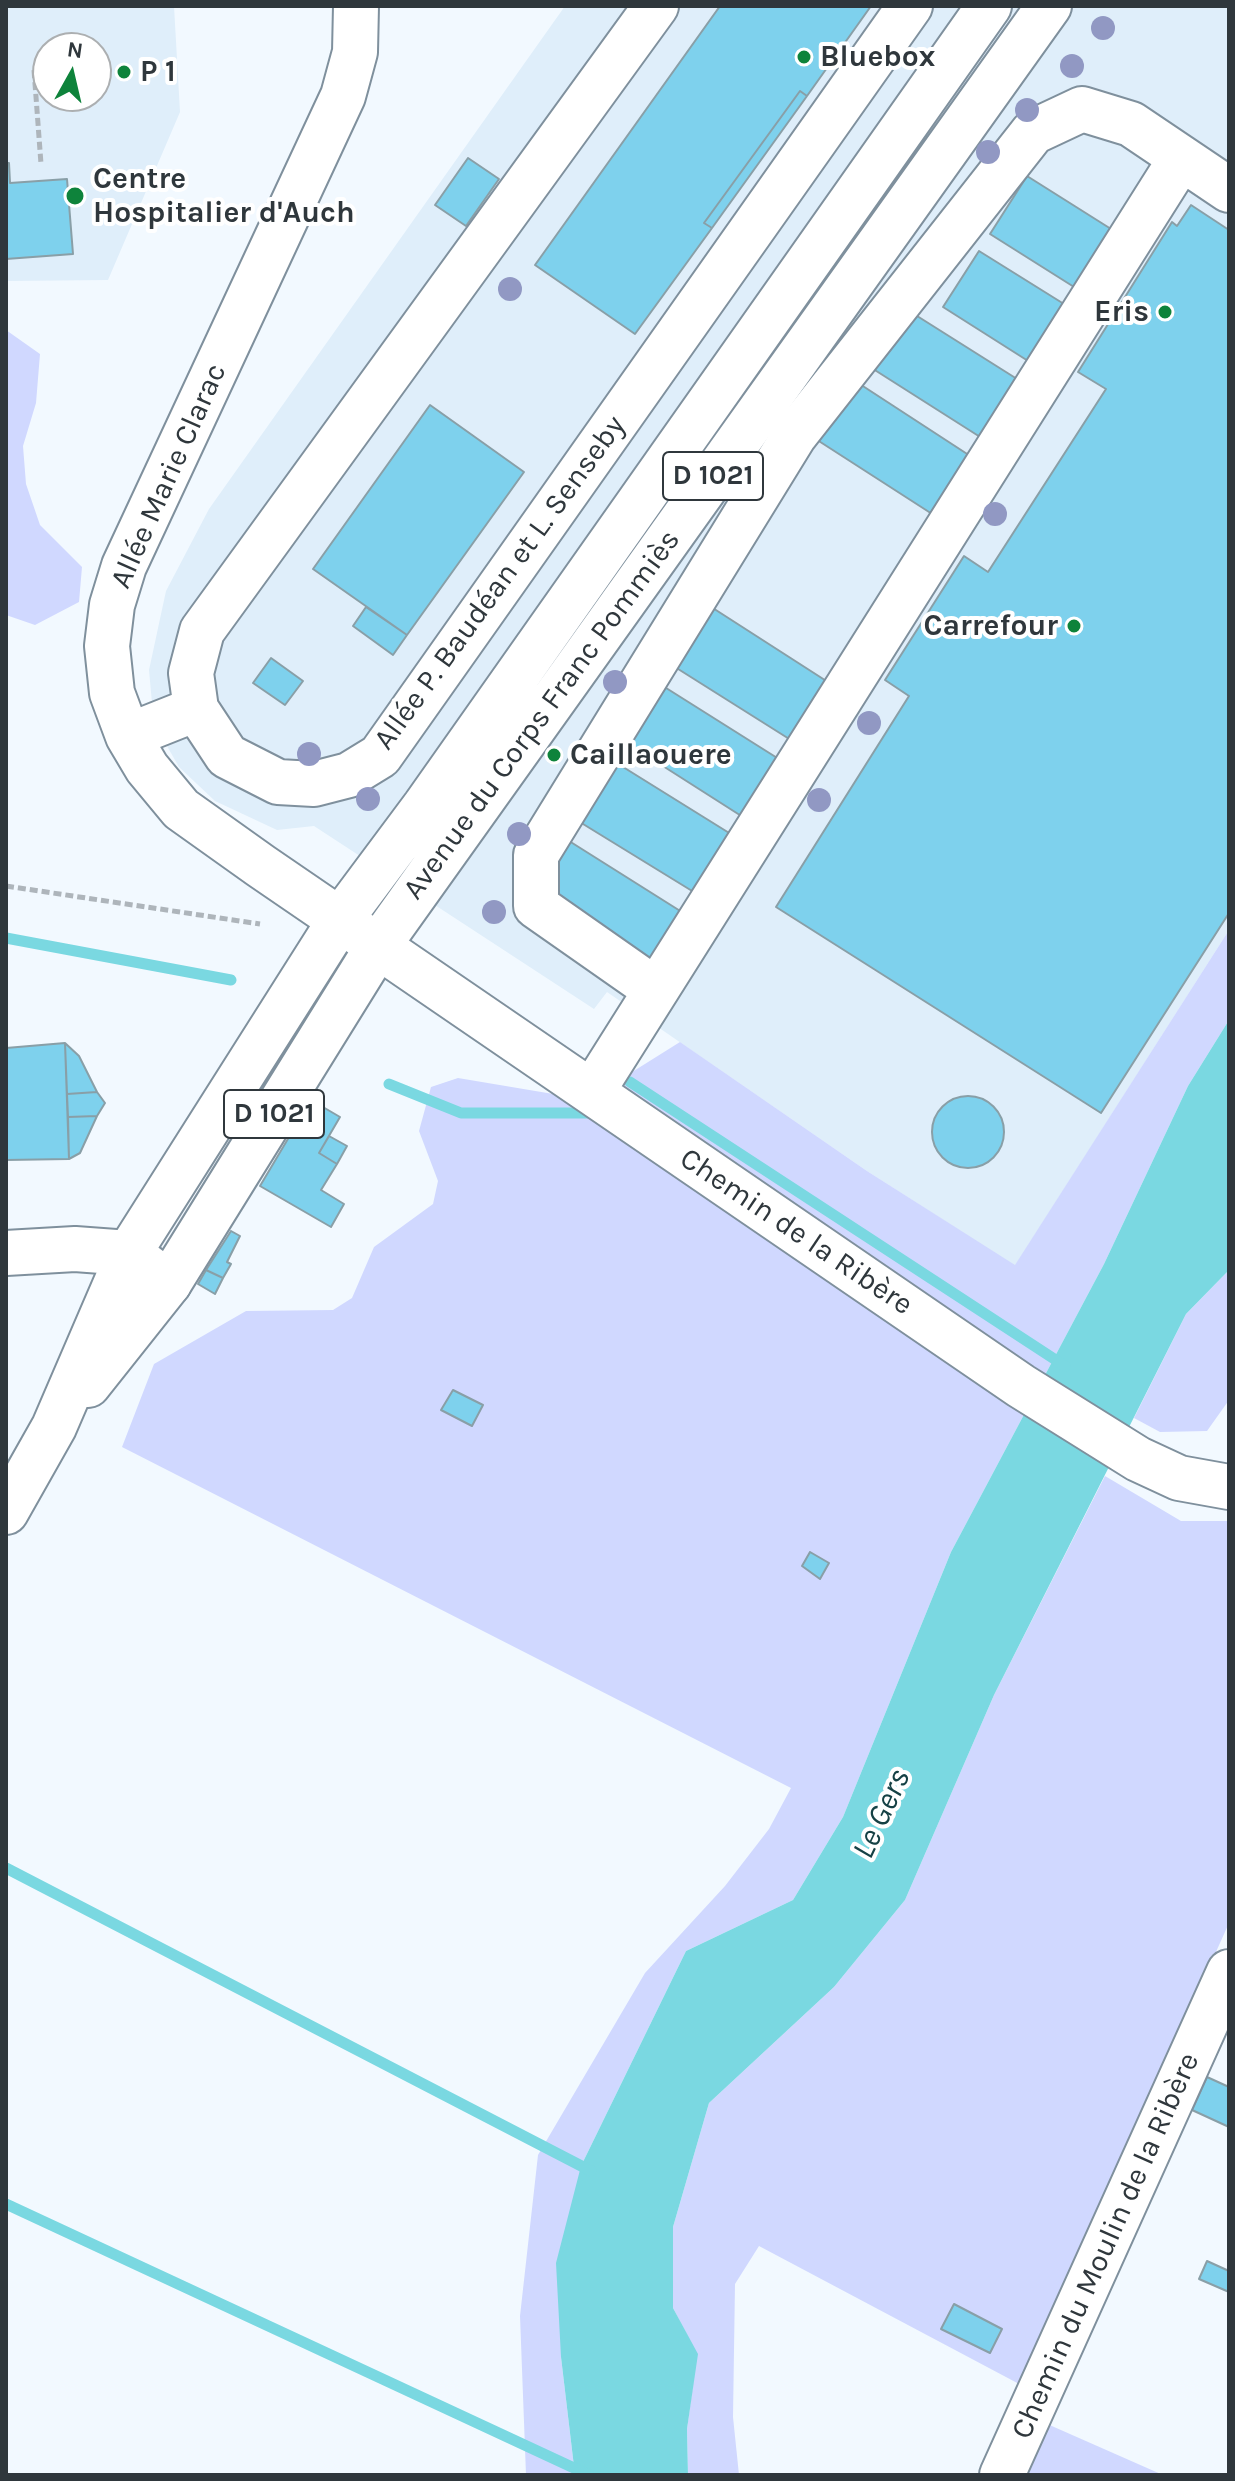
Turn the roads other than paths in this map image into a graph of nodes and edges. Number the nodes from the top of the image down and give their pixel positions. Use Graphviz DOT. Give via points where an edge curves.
graph roads {
  1 [pos="356,6"];
  2 [pos="656,6"];
  3 [pos="910,6"];
  4 [pos="989,6"];
  5 [pos="1049,6"];
  6 [pos="1180,160"];
  7 [pos="1229,190"];
  8 [pos="196,709"];
  9 [pos="128,736"];
  10 [pos="340,920"];
  11 [pos="378,946"];
  12 [pos="656,990"];
  13 [pos="592,1092"];
  14 [pos="6,1253"];
  15 [pos="129,1253"];
  16 [pos="169,1283"];
  17 [pos="54,1427"];
  18 [pos="1229,1487"];
  19 [pos="6,1512"];
  20 [pos="1229,1972"];
  21 [pos="1002,2475"];
  1 -- 9 [label="street, Allée Marie Clarac" via="355,52 343,96 124,566 107,646 112,693"];
  2 -- 8 [label="street, Allée P. Baudéan et L. Senseby" via="202,631 191,673"];
  3 -- 8 [label="street, Allée P. Baudéan et L. Senseby" via="380,756 338,778 314,784 278,782 227,756"];
  4 -- 10 [label="street, Avenue du Corps Franc Pommiès / D 1021"];
  5 -- 11 [label="street, Avenue du Corps Franc Pommiès / D 1021"];
  6 -- 7 [label="street"];
  6 -- 12 [label="street"];
  6 -- 12 [label="street" via="1131,124 1082,109 1033,132 794,436 536,855 536,906"];
  8 -- 9 [label="street"];
  9 -- 10 [label="street, Allée Marie Clarac" via="181,809"];
  10 -- 11 [label="street, Allée Marie Clarac"];
  10 -- 15 [label="street, Avenue du Corps Franc Pommiès / D 1021"];
  11 -- 13 [label="street, Chemin de la Ribère"];
  11 -- 16 [label="street, Avenue du Corps Franc Pommiès / D 1021"];
  12 -- 13 [label="street"];
  13 -- 18 [label="street, Chemin de la Ribère" via="1021,1386 1138,1459 1179,1478"];
  14 -- 15 [label="street"];
  15 -- 16 [label="street"];
  15 -- 17 [label="street, D 1021"];
  16 -- 17 [label="street, D 1021"];
  17 -- 19 [label="street, D 1021"];
  20 -- 21 [label="street, Chemin du Moulin de la Ribère"];
}
